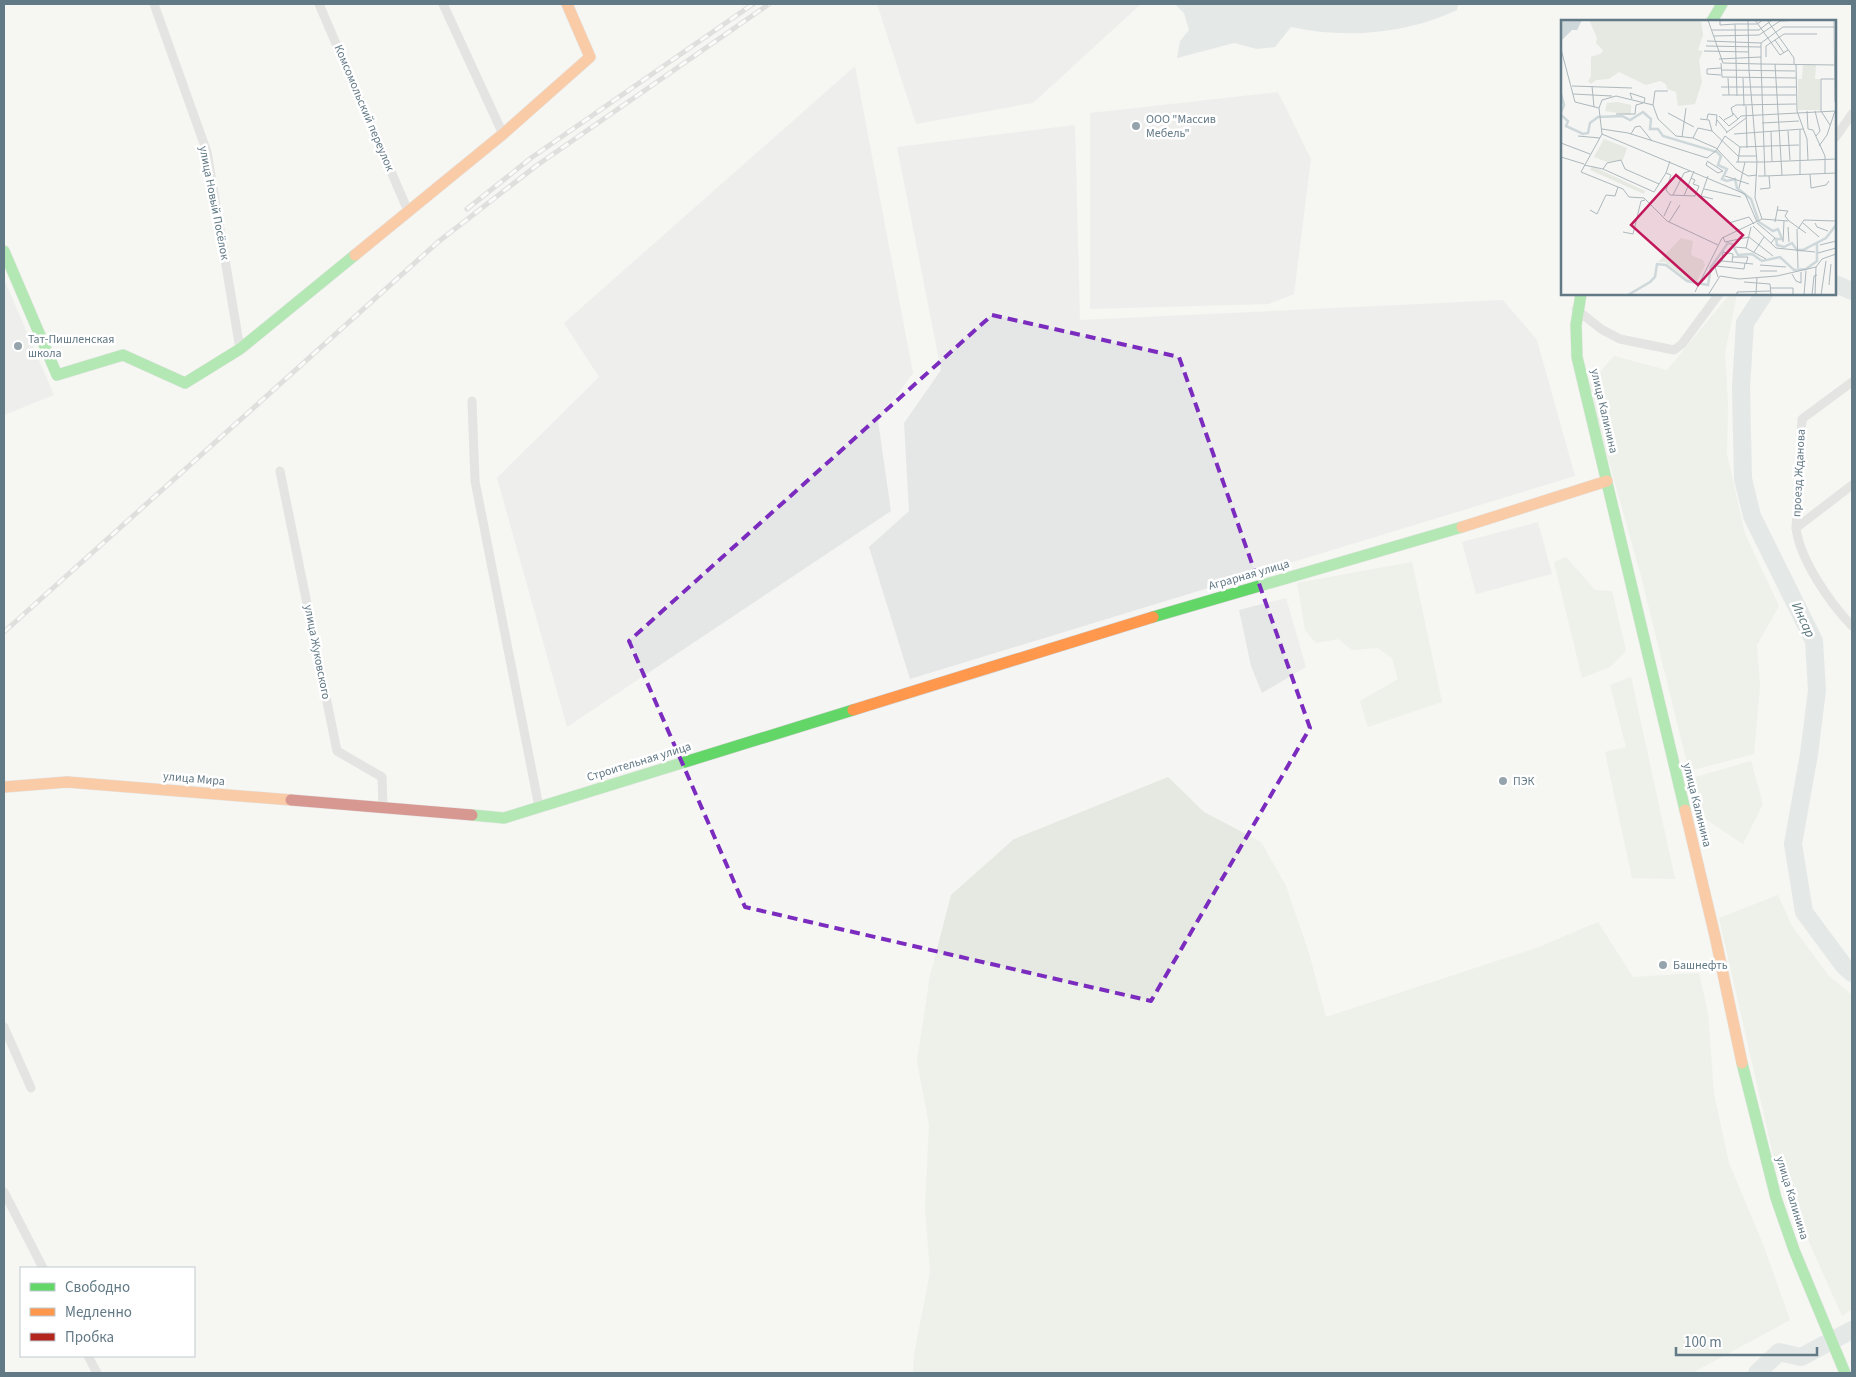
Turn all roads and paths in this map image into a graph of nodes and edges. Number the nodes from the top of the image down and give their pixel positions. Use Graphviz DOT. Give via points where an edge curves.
graph roads {
  1 [pos="154,4"];
  2 [pos="319,4"];
  3 [pos="443,4"];
  4 [pos="567,4"];
  5 [pos="1722,4"];
  6 [pos="1713,20"];
  7 [pos="1852,114"];
  8 [pos="503,134"];
  9 [pos="1836,137"];
  10 [pos="408,211"];
  11 [pos="4,251"];
  12 [pos="1581,295"];
  13 [pos="1718,295"];
  14 [pos="1576,309"];
  15 [pos="240,349"];
  16 [pos="1852,382"];
  17 [pos="472,401"];
  18 [pos="280,470"];
  19 [pos="1607,481"];
  20 [pos="1852,485"];
  21 [pos="1796,528"];
  22 [pos="1852,626"];
  23 [pos="899,698"];
  24 [pos="4,787"];
  25 [pos="539,807"];
  26 [pos="383,808"];
  27 [pos="4,1027"];
  28 [pos="31,1088"];
  29 [pos="4,1192"];
  30 [pos="42,1267"];
  31 [pos="89,1357"];
  32 [pos="1842,1368"];
  33 [pos="97,1373"];
  1 -- 15 [label="street, улица Новый Посёлок" via="207,152"];
  2 -- 10 [label="street, Комсомольский переулок"];
  3 -- 8 [label="street"];
  4 -- 8 [label="street" via="590,57"];
  5 -- 6 [label="street"];
  7 -- 9 [label="street"];
  8 -- 10 [label="street"];
  10 -- 15 [label="street"];
  11 -- 15 [label="street" via="57,375 122,355 185,382"];
  12 -- 14 [label="street, улица Калинина"];
  13 -- 14 [label="street" via="1674,350 1620,339"];
  14 -- 19 [label="street, улица Калинина" via="1577,357"];
  16 -- 21 [label="street, проезд Жданова" via="1802,419"];
  17 -- 25 [label="street" via="475,481"];
  18 -- 26 [label="street, улица Жуковского" via="337,751 382,777"];
  19 -- 23 [label="street, Аграрная улица" via="1209,600"];
  19 -- 32 [label="street, улица Калинина" via="1776,1198"];
  20 -- 21 [label="street"];
  21 -- 22 [label="street" via="1798,545 1811,570"];
  23 -- 25 [label="street, Строительная улица"];
  24 -- 26 [label="street, улица Мира" via="67,782"];
  25 -- 26 [label="street, Строительная улица" via="504,818"];
  27 -- 28 [label="street"];
  29 -- 30 [label="street"];
  31 -- 33 [label="street"];
}
